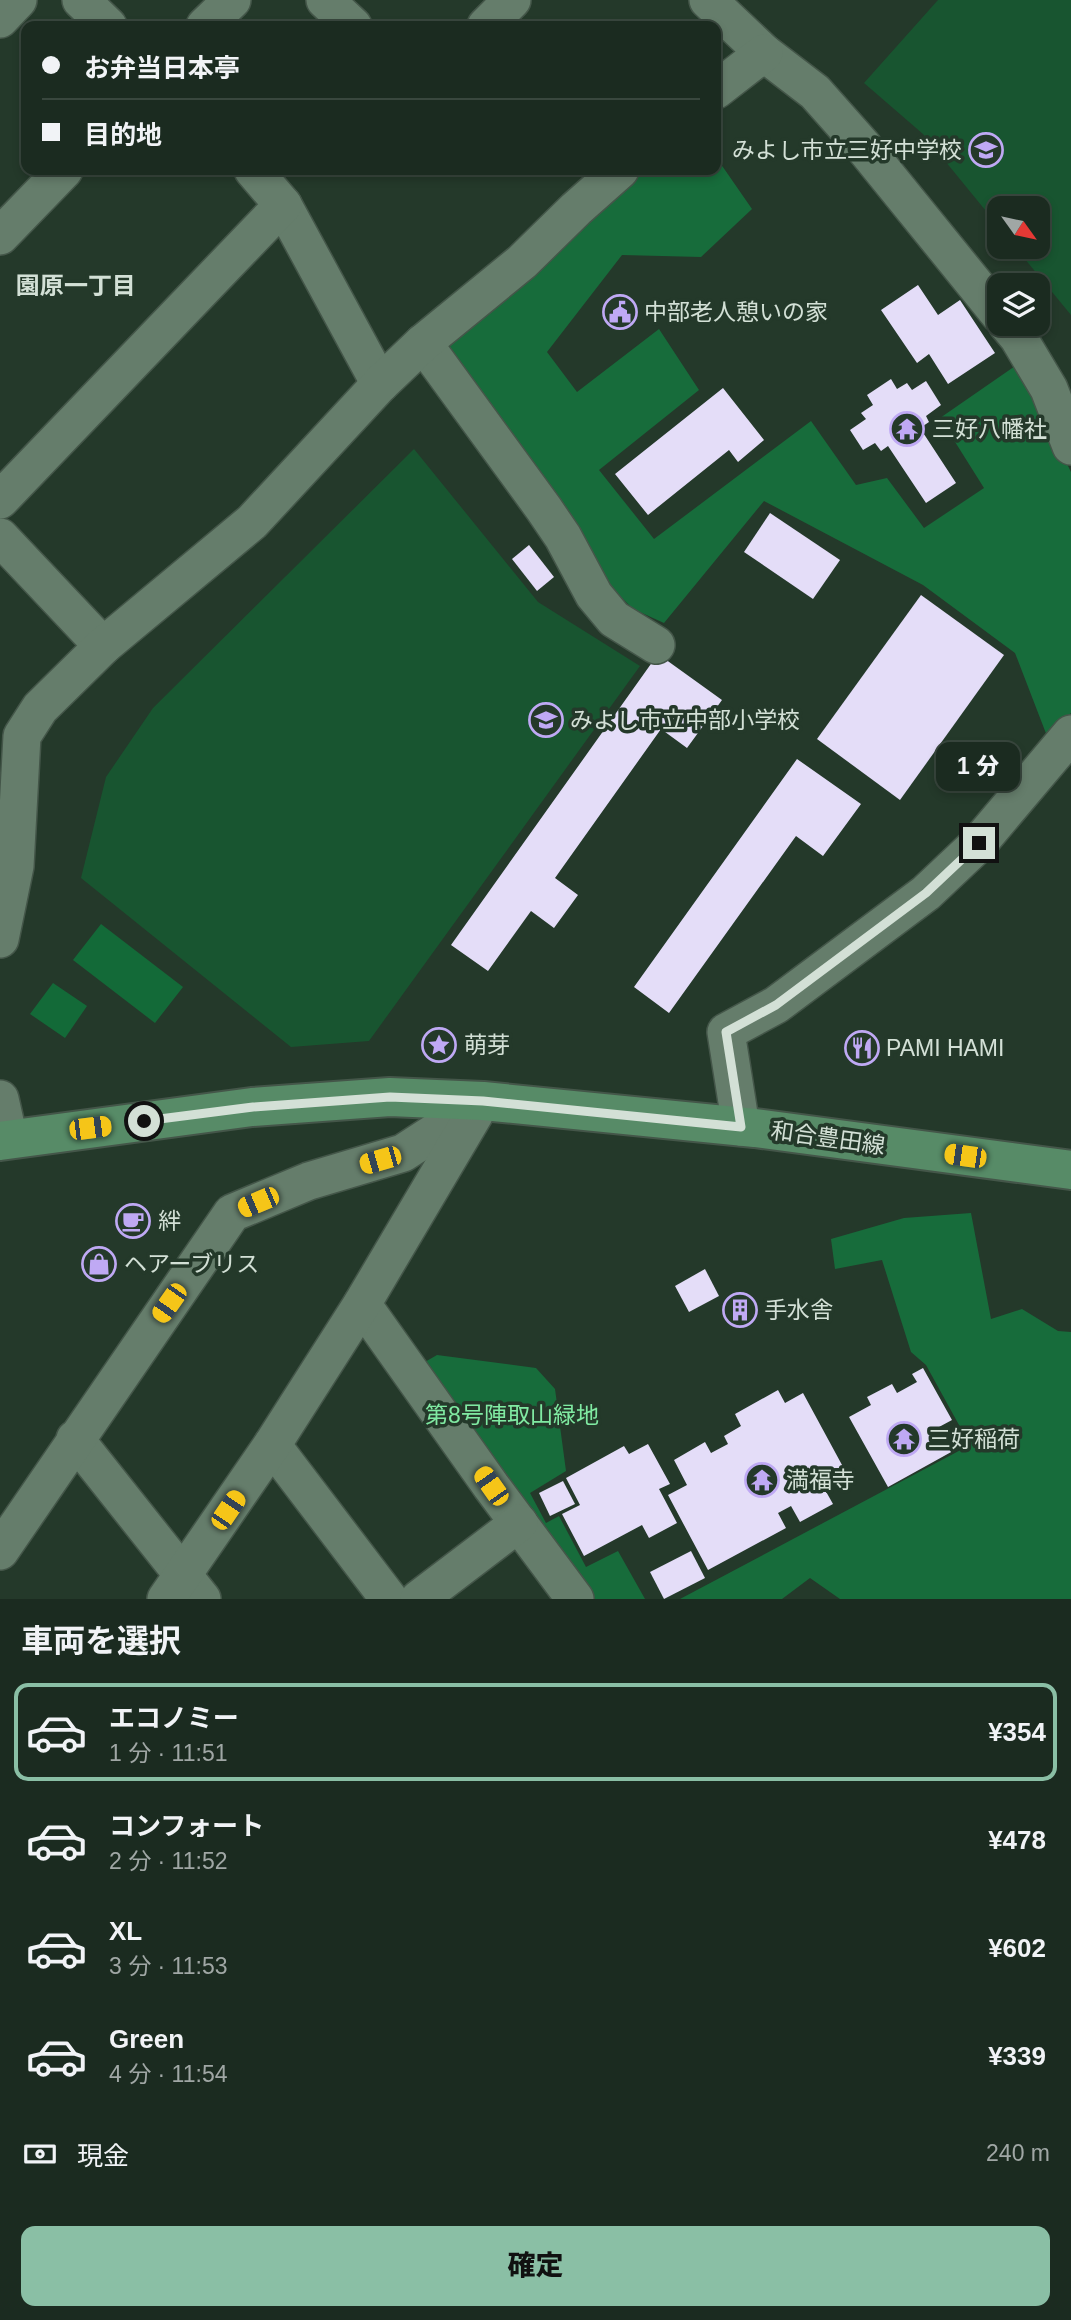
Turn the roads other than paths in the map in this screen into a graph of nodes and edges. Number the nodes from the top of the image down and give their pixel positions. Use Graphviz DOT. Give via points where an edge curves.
graph roads {
  1 [pos="18,0"];
  2 [pos="81,0"];
  3 [pos="232,0"];
  4 [pos="325,0"];
  5 [pos="512,0"];
  6 [pos="708,0"];
  7 [pos="0,19"];
  8 [pos="103,21"];
  9 [pos="210,21"];
  10 [pos="348,21"];
  11 [pos="491,21"];
  12 [pos="764,53"];
  13 [pos="721,86"];
  14 [pos="59,175"];
  15 [pos="257,175"];
  16 [pos="615,175"];
  17 [pos="283,205"];
  18 [pos="0,236"];
  19 [pos="987,299"];
  20 [pos="1017,336"];
  21 [pos="423,343"];
  22 [pos="380,384"];
  23 [pos="1071,446"];
  24 [pos="0,500"];
  25 [pos="0,537"];
  26 [pos="656,645"];
  27 [pos="103,646"];
  28 [pos="1071,734"];
  29 [pos="0,939"];
  30 [pos="0,1099"];
  31 [pos="483,1101"];
  32 [pos="741,1127"];
  33 [pos="5,1140"];
  34 [pos="1071,1170"];
  35 [pos="362,1304"];
  36 [pos="75,1439"];
  37 [pos="272,1445"];
  38 [pos="519,1523"];
  39 [pos="0,1551"];
  40 [pos="184,1591"];
  41 [pos="389,1599"];
  42 [pos="419,1599"];
  43 [pos="575,1599"];
  1 -- 7 [label="street"];
  2 -- 8 [label="street"];
  3 -- 9 [label="street"];
  4 -- 10 [label="street"];
  5 -- 11 [label="street"];
  6 -- 12 [label="street"];
  12 -- 13 [label="street"];
  12 -- 19 [label="street" via="815,92"];
  14 -- 18 [label="street"];
  15 -- 17 [label="street"];
  16 -- 21 [label="street" via="522,262"];
  17 -- 22 [label="street"];
  17 -- 24 [label="street"];
  20 -- 23 [label="street" via="1049,389"];
  21 -- 22 [label="street"];
  21 -- 26 [label="street" via="564,537 594,595 614,619"];
  22 -- 27 [label="street" via="252,522"];
  25 -- 27 [label="street"];
  27 -- 29 [label="street" via="40,708 22,736 15,866"];
  28 -- 32 [label="street" via="979,843 926,893 776,1005 726,1032"];
  30 -- 33 [label="street"];
  31 -- 32 [label="main road, 和合豊田線"];
  31 -- 33 [label="main road, 和合豊田線" via="390,1097 253,1107"];
  31 -- 35 [label="street"];
  31 -- 36 [label="street" via="403,1153 309,1181 232,1213"];
  32 -- 34 [label="main road, 和合豊田線"];
  35 -- 37 [label="street"];
  35 -- 38 [label="street"];
  36 -- 39 [label="street"];
  36 -- 40 [label="street"];
  37 -- 40 [label="street"];
  37 -- 41 [label="street"];
  38 -- 42 [label="street"];
  38 -- 43 [label="street"];
}
